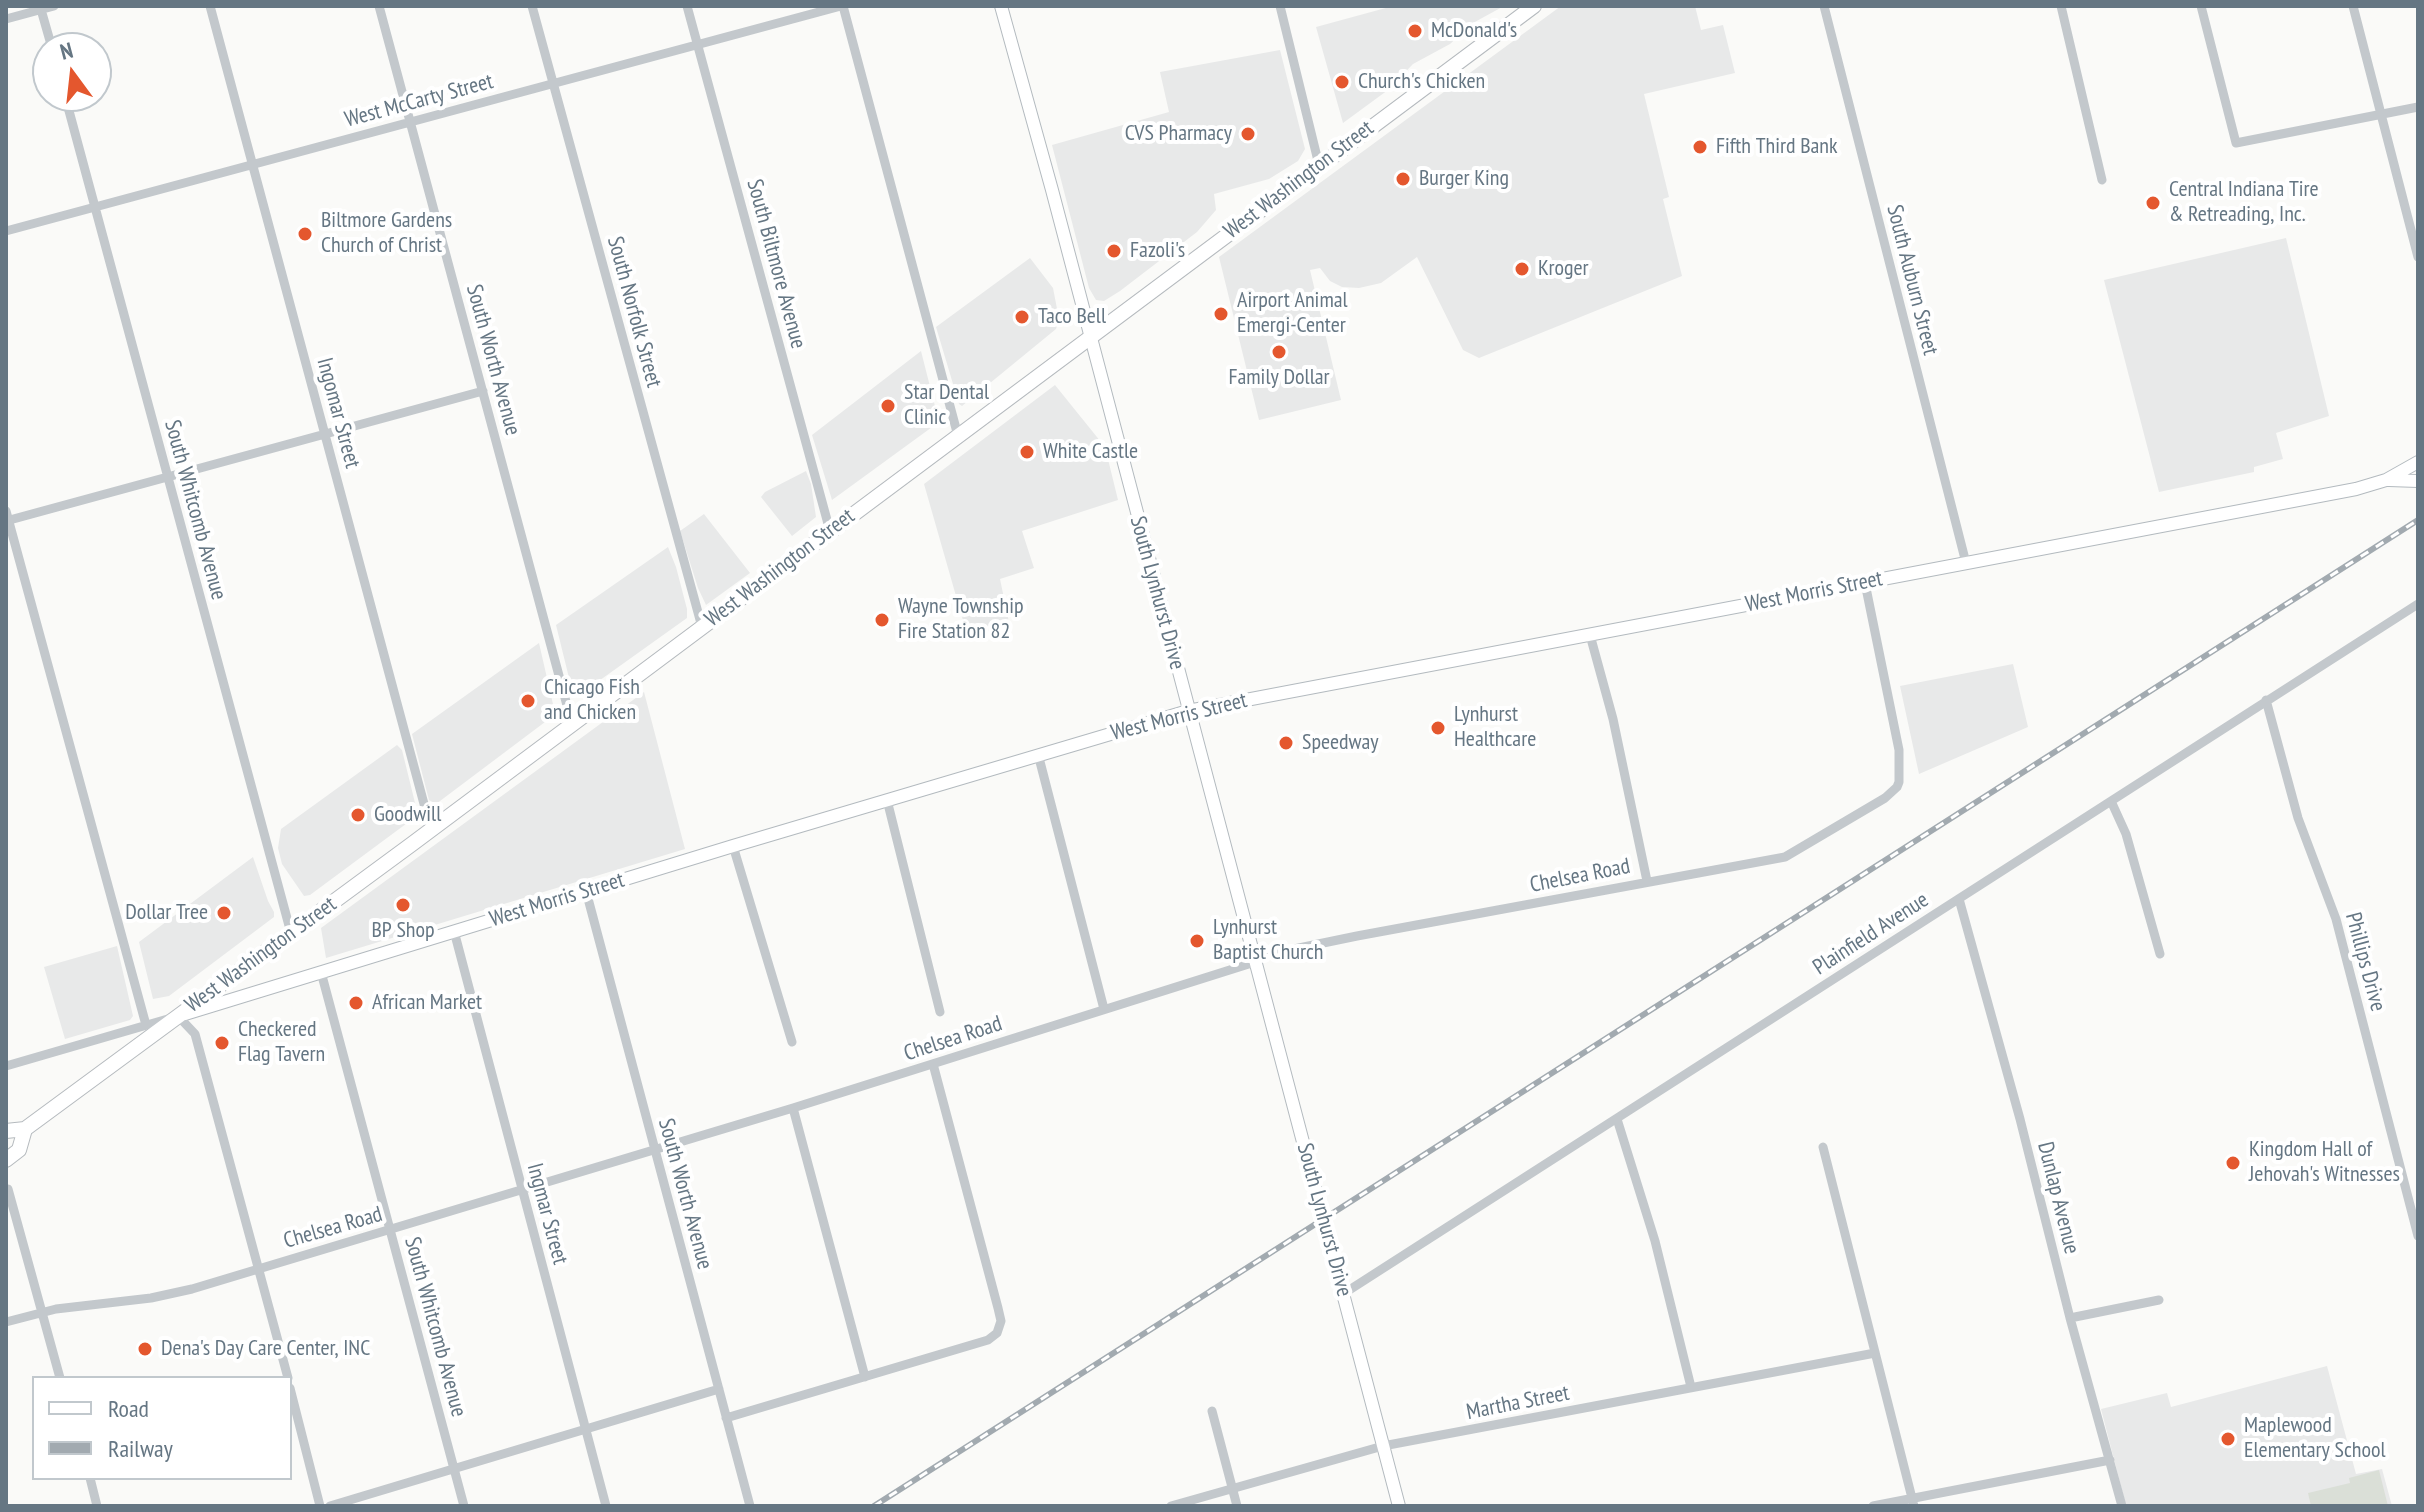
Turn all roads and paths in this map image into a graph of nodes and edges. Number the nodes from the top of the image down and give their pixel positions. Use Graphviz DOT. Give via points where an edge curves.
graph roads {
  1 [pos="54,6"];
  2 [pos="210,6"];
  3 [pos="379,6"];
  4 [pos="532,6"];
  5 [pos="687,6"];
  6 [pos="842,6"];
  7 [pos="1001,6"];
  8 [pos="1280,6"];
  9 [pos="1534,6"];
  10 [pos="1824,6"];
  11 [pos="2061,6"];
  12 [pos="2201,6"];
  13 [pos="2353,6"];
  14 [pos="41,8"];
  15 [pos="6,19"];
  16 [pos="48,32"];
  17 [pos="698,45"];
  18 [pos="553,84"];
  19 [pos="2418,107"];
  20 [pos="69,112"];
  21 [pos="2381,114"];
  22 [pos="410,122"];
  23 [pos="253,164"];
  24 [pos="1319,165"];
  25 [pos="2102,180"];
  26 [pos="95,207"];
  27 [pos="6,231"];
  28 [pos="2418,257"];
  29 [pos="1091,336"];
  30 [pos="483,391"];
  31 [pos="324,434"];
  32 [pos="958,436"];
  33 [pos="2418,462"];
  34 [pos="168,477"];
  35 [pos="2418,481"];
  36 [pos="2383,482"];
  37 [pos="7,518"];
  38 [pos="830,531"];
  39 [pos="1966,563"];
  40 [pos="1865,583"];
  41 [pos="2418,604"];
  42 [pos="702,627"];
  43 [pos="1590,635"];
  44 [pos="2266,700"];
  45 [pos="1188,711"];
  46 [pos="572,724"];
  47 [pos="1038,754"];
  48 [pos="887,800"];
  49 [pos="2111,801"];
  50 [pos="431,830"];
  51 [pos="733,846"];
  52 [pos="1647,881"];
  53 [pos="586,891"];
  54 [pos="1959,899"];
  55 [pos="454,931"];
  56 [pos="291,933"];
  57 [pos="2160,954"];
  58 [pos="1255,962"];
  59 [pos="321,972"];
  60 [pos="1104,1009"];
  61 [pos="940,1012"];
  62 [pos="178,1016"];
  63 [pos="146,1025"];
  64 [pos="792,1042"];
  65 [pos="933,1064"];
  66 [pos="6,1066"];
  67 [pos="793,1108"];
  68 [pos="1617,1119"];
  69 [pos="25,1129"];
  70 [pos="6,1131"];
  71 [pos="1823,1147"];
  72 [pos="654,1150"];
  73 [pos="6,1160"];
  74 [pos="8,1189"];
  75 [pos="522,1191"];
  76 [pos="391,1230"];
  77 [pos="2418,1236"];
  78 [pos="259,1269"];
  79 [pos="1343,1294"];
  80 [pos="2159,1300"];
  81 [pos="41,1313"];
  82 [pos="2070,1318"];
  83 [pos="6,1322"];
  84 [pos="1875,1353"];
  85 [pos="59,1376"];
  86 [pos="287,1376"];
  87 [pos="865,1377"];
  88 [pos="1691,1387"];
  89 [pos="719,1389"];
  90 [pos="292,1396"];
  91 [pos="1212,1411"];
  92 [pos="726,1418"];
  93 [pos="586,1429"];
  94 [pos="1383,1446"];
  95 [pos="2110,1460"];
  96 [pos="454,1468"];
  97 [pos="90,1480"];
  98 [pos="1232,1488"];
  99 [pos="1913,1502"];
  100 [pos="97,1506"];
  101 [pos="320,1506"];
  102 [pos="330,1506"];
  103 [pos="464,1506"];
  104 [pos="606,1506"];
  105 [pos="750,1506"];
  106 [pos="1171,1506"];
  107 [pos="1237,1506"];
  108 [pos="1399,1506"];
  109 [pos="1873,1506"];
  110 [pos="2122,1506"];
  1 -- 14 [label="street"];
  2 -- 23 [label="street, Ingomar Street"];
  3 -- 22 [label="street, South Worth Avenue"];
  4 -- 18 [label="street, South Norfolk Street"];
  5 -- 17 [label="street, South Biltmore Avenue"];
  6 -- 17 [label="street, West McCarty Street"];
  6 -- 32 [label="street"];
  7 -- 29 [label="main road, South Lynhurst Drive"];
  8 -- 24 [label="street"];
  9 -- 24 [label="main road, West Washington Street"];
  10 -- 39 [label="street, South Auburn Street"];
  11 -- 25 [label="street"];
  12 -- 21 [label="street" via="2236,143"];
  13 -- 21 [label="street"];
  14 -- 15 [label="street"];
  14 -- 16 [label="street"];
  17 -- 18 [label="street, West McCarty Street"];
  17 -- 38 [label="street, South Biltmore Avenue"];
  18 -- 22 [label="street, West McCarty Street"];
  18 -- 42 [label="street, South Norfolk Street"];
  19 -- 21 [label="street"];
  20 -- 26 [label="street, South Whitcomb Avenue"];
  21 -- 28 [label="street"];
  22 -- 23 [label="street, West McCarty Street"];
  22 -- 30 [label="street, South Worth Avenue"];
  23 -- 26 [label="street, West McCarty Street"];
  23 -- 31 [label="street, Ingomar Street"];
  24 -- 29 [label="main road, West Washington Street"];
  26 -- 27 [label="street, West McCarty Street"];
  26 -- 34 [label="street, South Whitcomb Avenue"];
  29 -- 32 [label="main road, West Washington Street"];
  29 -- 45 [label="main road, South Lynhurst Drive"];
  30 -- 31 [label="street"];
  30 -- 46 [label="street, South Worth Avenue"];
  31 -- 34 [label="street"];
  31 -- 50 [label="street, Ingomar Street"];
  32 -- 38 [label="main road, West Washington Street"];
  33 -- 36 [label="main road"];
  34 -- 37 [label="street"];
  34 -- 56 [label="street, South Whitcomb Avenue"];
  35 -- 36 [label="main road"];
  36 -- 39 [label="main road, West Morris Street"];
  37 -- 63 [label="street"];
  38 -- 42 [label="main road, West Washington Street"];
  39 -- 40 [label="main road, West Morris Street"];
  40 -- 43 [label="main road, West Morris Street"];
  40 -- 52 [label="street, Chelsea Road" via="1899,750 1897,787 1785,857"];
  41 -- 44 [label="street, Plainfield Avenue"];
  42 -- 46 [label="main road, West Washington Street"];
  43 -- 45 [label="main road, West Morris Street"];
  43 -- 52 [label="street"];
  44 -- 49 [label="street, Plainfield Avenue"];
  44 -- 77 [label="street, Phillips Drive" via="2298,818 2336,919"];
  45 -- 47 [label="main road, West Morris Street"];
  45 -- 58 [label="main road, South Lynhurst Drive"];
  46 -- 50 [label="main road, West Washington Street"];
  47 -- 48 [label="main road, West Morris Street"];
  47 -- 60 [label="street"];
  48 -- 51 [label="main road, West Morris Street"];
  48 -- 61 [label="street"];
  49 -- 54 [label="street, Plainfield Avenue"];
  49 -- 57 [label="street" via="2126,834"];
  50 -- 56 [label="main road, West Washington Street"];
  51 -- 53 [label="main road, West Morris Street"];
  51 -- 64 [label="street"];
  52 -- 58 [label="street, Chelsea Road" via="1316,943"];
  53 -- 55 [label="main road, West Morris Street"];
  53 -- 72 [label="street, South Worth Avenue"];
  54 -- 68 [label="street, Plainfield Avenue"];
  54 -- 82 [label="street, Dunlap Avenue"];
  55 -- 59 [label="main road, West Morris Street"];
  55 -- 75 [label="street, Ingmar Street"];
  56 -- 62 [label="main road, West Washington Street"];
  58 -- 60 [label="street, Chelsea Road"];
  58 -- 79 [label="main road, South Lynhurst Drive"];
  59 -- 62 [label="main road, West Morris Street"];
  59 -- 76 [label="street, South Whitcomb Avenue"];
  60 -- 65 [label="street, Chelsea Road"];
  62 -- 63 [label="street, West Morris Street"];
  62 -- 69 [label="main road, West Washington Street"];
  62 -- 78 [label="street" via="195,1034"];
  63 -- 66 [label="street, West Morris Street"];
  65 -- 67 [label="street, Chelsea Road"];
  65 -- 87 [label="street" via="1001,1321 988,1340"];
  67 -- 72 [label="street, Chelsea Road"];
  67 -- 87 [label="street"];
  68 -- 79 [label="street, Plainfield Avenue"];
  68 -- 88 [label="street" via="1655,1241"];
  69 -- 70 [label="main road"];
  69 -- 73 [label="main road, West Washington Street" via="19,1150"];
  71 -- 84 [label="street"];
  72 -- 75 [label="street, Chelsea Road"];
  72 -- 89 [label="street, South Worth Avenue"];
  74 -- 81 [label="street"];
  75 -- 76 [label="street, Chelsea Road"];
  75 -- 93 [label="street, Ingmar Street"];
  76 -- 78 [label="street, Chelsea Road"];
  76 -- 96 [label="street, South Whitcomb Avenue"];
  78 -- 81 [label="street, Chelsea Road" via="171,1294"];
  78 -- 86 [label="street"];
  79 -- 94 [label="main road, South Lynhurst Drive"];
  80 -- 82 [label="street"];
  81 -- 83 [label="street, Chelsea Road"];
  81 -- 85 [label="street"];
  82 -- 95 [label="street, Dunlap Avenue"];
  84 -- 88 [label="street, Martha Street"];
  84 -- 99 [label="street"];
  87 -- 92 [label="street"];
  88 -- 94 [label="street, Martha Street"];
  89 -- 92 [label="street, South Worth Avenue"];
  89 -- 93 [label="street"];
  90 -- 101 [label="street"];
  91 -- 98 [label="street"];
  92 -- 105 [label="street, South Worth Avenue"];
  93 -- 96 [label="street"];
  93 -- 104 [label="street, Ingmar Street"];
  94 -- 98 [label="street, Martha Street"];
  94 -- 108 [label="main road, South Lynhurst Drive"];
  95 -- 99 [label="street"];
  95 -- 110 [label="street, Dunlap Avenue"];
  96 -- 102 [label="street"];
  96 -- 103 [label="street, South Whitcomb Avenue"];
  97 -- 100 [label="street"];
  98 -- 106 [label="street, Martha Street"];
  98 -- 107 [label="street"];
  99 -- 109 [label="street"];
}
